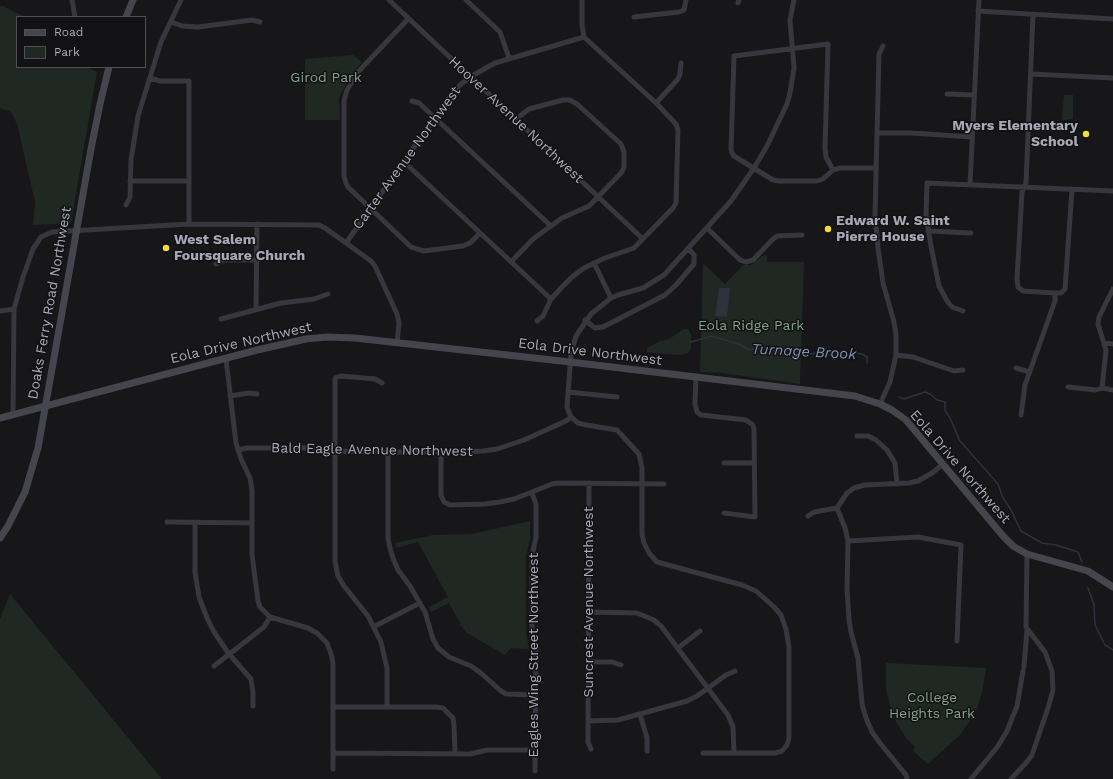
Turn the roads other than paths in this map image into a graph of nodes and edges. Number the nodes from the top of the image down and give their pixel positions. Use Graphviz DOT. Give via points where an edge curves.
graph roads {
  1 [pos="72,0"];
  2 [pos="133,0"];
  3 [pos="181,0"];
  4 [pos="389,0"];
  5 [pos="466,0"];
  6 [pos="582,0"];
  7 [pos="686,0"];
  8 [pos="794,0"];
  9 [pos="979,0"];
  10 [pos="978,11"];
  11 [pos="1033,14"];
  12 [pos="75,16"];
  13 [pos="126,16"];
  14 [pos="634,17"];
  15 [pos="408,19"];
  16 [pos="1113,19"];
  17 [pos="171,22"];
  18 [pos="260,22"];
  19 [pos="584,37"];
  20 [pos="883,46"];
  21 [pos="793,48"];
  22 [pos="509,58"];
  23 [pos="681,63"];
  24 [pos="109,68"];
  25 [pos="1031,74"];
  26 [pos="470,77"];
  27 [pos="150,78"];
  28 [pos="1113,78"];
  29 [pos="947,94"];
  30 [pos="974,95"];
  31 [pos="412,101"];
  32 [pos="656,103"];
  33 [pos="435,118"];
  34 [pos="516,119"];
  35 [pos="878,133"];
  36 [pos="972,137"];
  37 [pos="404,162"];
  38 [pos="754,168"];
  39 [pos="876,168"];
  40 [pos="833,170"];
  41 [pos="130,181"];
  42 [pos="189,181"];
  43 [pos="970,185"];
  44 [pos="1024,187"];
  45 [pos="1072,190"];
  46 [pos="1113,191"];
  47 [pos="599,197"];
  48 [pos="126,206"];
  49 [pos="370,208"];
  50 [pos="189,224"];
  51 [pos="257,224"];
  52 [pos="551,226"];
  53 [pos="707,228"];
  54 [pos="77,230"];
  55 [pos="928,231"];
  56 [pos="480,233"];
  57 [pos="971,233"];
  58 [pos="802,235"];
  59 [pos="643,239"];
  60 [pos="346,243"];
  61 [pos="688,248"];
  62 [pos="256,260"];
  63 [pos="511,262"];
  64 [pos="594,263"];
  65 [pos="216,264"];
  66 [pos="1113,289"];
  67 [pos="1055,293"];
  68 [pos="328,294"];
  69 [pos="611,298"];
  70 [pos="551,299"];
  71 [pos="14,309"];
  72 [pos="256,310"];
  73 [pos="0,311"];
  74 [pos="963,311"];
  75 [pos="222,319"];
  76 [pos="585,320"];
  77 [pos="537,322"];
  78 [pos="397,343"];
  79 [pos="1105,343"];
  80 [pos="1113,344"];
  81 [pos="896,355"];
  82 [pos="226,359"];
  83 [pos="570,362"];
  84 [pos="1016,368"];
  85 [pos="963,370"];
  86 [pos="1030,372"];
  87 [pos="696,377"];
  88 [pos="382,383"];
  89 [pos="1068,387"];
  90 [pos="1102,388"];
  91 [pos="1113,390"];
  92 [pos="568,392"];
  93 [pos="257,394"];
  94 [pos="230,396"];
  95 [pos="617,397"];
  96 [pos="880,404"];
  97 [pos="45,406"];
  98 [pos="13,414"];
  99 [pos="1021,415"];
  100 [pos="572,417"];
  101 [pos="0,418"];
  102 [pos="857,436"];
  103 [pos="238,450"];
  104 [pos="335,451"];
  105 [pos="388,452"];
  106 [pos="441,452"];
  107 [pos="724,463"];
  108 [pos="754,463"];
  109 [pos="943,464"];
  110 [pos="590,483"];
  111 [pos="642,484"];
  112 [pos="664,484"];
  113 [pos="897,484"];
  114 [pos="532,492"];
  115 [pos="837,508"];
  116 [pos="724,513"];
  117 [pos="808,516"];
  118 [pos="167,522"];
  119 [pos="195,522"];
  120 [pos="252,523"];
  121 [pos="0,538"];
  122 [pos="848,541"];
  123 [pos="1027,554"];
  124 [pos="1113,587"];
  125 [pos="420,603"];
  126 [pos="589,612"];
  127 [pos="270,617"];
  128 [pos="374,626"];
  129 [pos="1028,630"];
  130 [pos="700,631"];
  131 [pos="958,641"];
  132 [pos="678,648"];
  133 [pos="229,654"];
  134 [pos="588,662"];
  135 [pos="621,665"];
  136 [pos="214,666"];
  137 [pos="735,671"];
  138 [pos="708,688"];
  139 [pos="535,695"];
  140 [pos="253,706"];
  141 [pos="333,706"];
  142 [pos="387,707"];
  143 [pos="640,714"];
  144 [pos="588,721"];
  145 [pos="591,749"];
  146 [pos="535,750"];
  147 [pos="647,751"];
  148 [pos="734,752"];
  149 [pos="333,753"];
  150 [pos="455,753"];
  151 [pos="703,753"];
  152 [pos="333,770"];
  153 [pos="535,771"];
  154 [pos="907,779"];
  155 [pos="971,779"];
  156 [pos="1011,779"];
  1 -- 12 [label="street"];
  2 -- 13 [label="main road"];
  3 -- 17 [label="street"];
  4 -- 15 [label="street, Hoover Avenue Northwest"];
  5 -- 22 [label="street" via="500,32"];
  6 -- 19 [label="street"];
  7 -- 14 [label="street" via="684,10 679,12"];
  8 -- 21 [label="street" via="790,20"];
  9 -- 10 [label="street"];
  10 -- 11 [label="street"];
  10 -- 30 [label="street"];
  11 -- 16 [label="street"];
  11 -- 25 [label="street"];
  15 -- 26 [label="street, Hoover Avenue Northwest"];
  15 -- 49 [label="street" via="358,72 346,90 344,176 348,187"];
  17 -- 18 [label="street" via="198,27 252,20"];
  17 -- 27 [label="street"];
  19 -- 22 [label="street, Carter Avenue Northwest"];
  19 -- 32 [label="street"];
  20 -- 35 [label="street" via="880,54"];
  21 -- 38 [label="street" via="793,76 787,104"];
  21 -- 38 [label="street" via="734,56 731,149 734,156"];
  21 -- 40 [label="street" via="828,44 825,148 826,157"];
  22 -- 26 [label="street, Carter Avenue Northwest"];
  23 -- 32 [label="street" via="678,79"];
  24 -- 54 [label="main road, Doaks Ferry Road Northwest"];
  25 -- 28 [label="street"];
  25 -- 44 [label="street"];
  26 -- 33 [label="street, Carter Avenue Northwest" via="451,95"];
  26 -- 34 [label="street, Hoover Avenue Northwest"];
  27 -- 41 [label="street" via="138,116"];
  27 -- 42 [label="street" via="189,81"];
  29 -- 30 [label="street"];
  30 -- 36 [label="street"];
  31 -- 33 [label="street" via="419,103"];
  32 -- 59 [label="street" via="674,120 678,130 676,202"];
  33 -- 37 [label="street, Carter Avenue Northwest"];
  33 -- 52 [label="street"];
  34 -- 47 [label="street, Hoover Avenue Northwest"];
  34 -- 47 [label="street" via="529,109 570,100 621,144 624,152 622,172"];
  35 -- 36 [label="street"];
  35 -- 39 [label="street"];
  36 -- 43 [label="street"];
  37 -- 49 [label="street, Carter Avenue Northwest"];
  37 -- 56 [label="street"];
  38 -- 40 [label="street" via="772,180 779,181 817,181"];
  38 -- 53 [label="street" via="738,192"];
  39 -- 40 [label="street" via="847,167"];
  39 -- 81 [label="street" via="875,214 878,248 883,283 894,322"];
  41 -- 42 [label="street"];
  41 -- 48 [label="street" via="130,197"];
  42 -- 50 [label="street"];
  43 -- 44 [label="street"];
  43 -- 55 [label="street" via="927,183"];
  44 -- 45 [label="street"];
  44 -- 67 [label="street" via="1017,284 1026,292"];
  45 -- 46 [label="street"];
  45 -- 67 [label="street" via="1065,288 1061,293"];
  47 -- 52 [label="street" via="589,206"];
  47 -- 59 [label="street, Hoover Avenue Northwest"];
  49 -- 56 [label="street" via="412,247 424,251 463,246"];
  49 -- 60 [label="street, Carter Avenue Northwest"];
  50 -- 51 [label="street"];
  50 -- 54 [label="street"];
  51 -- 60 [label="street" via="319,225"];
  51 -- 62 [label="street"];
  52 -- 63 [label="street" via="534,238"];
  53 -- 58 [label="street" via="740,260 746,262 753,260 777,236"];
  53 -- 61 [label="street"];
  54 -- 71 [label="street" via="52,232 36,242"];
  54 -- 97 [label="main road, Doaks Ferry Road Northwest"];
  55 -- 57 [label="street"];
  55 -- 74 [label="street" via="939,286 952,307"];
  56 -- 63 [label="street"];
  59 -- 64 [label="street" via="626,252"];
  60 -- 78 [label="street" via="375,266 397,314"];
  61 -- 69 [label="street" via="657,280 643,288"];
  61 -- 76 [label="street" via="694,255 694,264 665,295 603,327 595,328"];
  62 -- 65 [label="street" via="224,260"];
  62 -- 72 [label="street"];
  63 -- 70 [label="street"];
  64 -- 69 [label="street"];
  64 -- 70 [label="street" via="572,277"];
  66 -- 79 [label="street" via="1099,317 1098,324"];
  67 -- 86 [label="street"];
  68 -- 72 [label="street"];
  69 -- 76 [label="street"];
  70 -- 77 [label="street"];
  71 -- 73 [label="street"];
  71 -- 98 [label="street"];
  72 -- 75 [label="street"];
  76 -- 83 [label="street" via="576,336"];
  78 -- 82 [label="main road, Eola Drive Northwest" via="347,337 318,338 291,342"];
  78 -- 83 [label="main road, Eola Drive Northwest"];
  79 -- 80 [label="street"];
  79 -- 90 [label="street"];
  81 -- 85 [label="street" via="913,357 954,371"];
  81 -- 96 [label="street" via="893,373"];
  82 -- 94 [label="street"];
  82 -- 97 [label="main road, Eola Drive Northwest"];
  83 -- 87 [label="main road, Eola Drive Northwest"];
  83 -- 92 [label="street"];
  84 -- 86 [label="street"];
  86 -- 99 [label="street"];
  87 -- 96 [label="main road, Eola Drive Northwest" via="855,396"];
  87 -- 108 [label="street" via="697,412 701,415 746,420 753,425"];
  88 -- 104 [label="street" via="375,379 341,376 334,378"];
  89 -- 90 [label="street" via="1096,390"];
  90 -- 91 [label="street"];
  92 -- 95 [label="street"];
  92 -- 100 [label="street" via="567,407"];
  93 -- 94 [label="street" via="249,392"];
  94 -- 103 [label="street"];
  96 -- 109 [label="main road, Eola Drive Northwest" via="906,420"];
  97 -- 98 [label="main road, Eola Drive Northwest"];
  97 -- 121 [label="main road, Doaks Ferry Road Northwest" via="38,448 25,492"];
  98 -- 101 [label="main road, Eola Drive Northwest"];
  100 -- 106 [label="street, Bald Eagle Avenue Northwest" via="538,435 513,444 483,451"];
  100 -- 111 [label="street" via="578,423 614,429 622,433 639,454 642,463"];
  102 -- 113 [label="street" via="868,436 887,450 895,463"];
  103 -- 104 [label="street, Bald Eagle Avenue Northwest" via="307,448"];
  103 -- 120 [label="street" via="251,484"];
  104 -- 105 [label="street, Bald Eagle Avenue Northwest"];
  104 -- 128 [label="street" via="338,576"];
  105 -- 106 [label="street, Bald Eagle Avenue Northwest"];
  105 -- 125 [label="street" via="390,548 398,570"];
  106 -- 114 [label="street" via="441,495 444,502 450,505 485,504 514,499"];
  107 -- 108 [label="street"];
  108 -- 116 [label="street" via="755,516"];
  109 -- 113 [label="street" via="918,481"];
  109 -- 123 [label="main road, Eola Drive Northwest" via="1002,536"];
  110 -- 111 [label="street"];
  110 -- 114 [label="street" via="558,483"];
  110 -- 126 [label="street, Suncrest Avenue Northwest"];
  111 -- 112 [label="street"];
  111 -- 148 [label="street" via="642,534 648,553 657,562 756,591 781,615 786,629 789,647 787,745 782,751 775,753"];
  113 -- 115 [label="street" via="854,488 847,493"];
  114 -- 139 [label="street, Eagles Wing Street Northwest" via="536,504 536,538 532,556"];
  115 -- 117 [label="street" via="814,512"];
  115 -- 122 [label="street"];
  118 -- 119 [label="street"];
  119 -- 120 [label="street"];
  119 -- 133 [label="street" via="195,572 199,597 206,618"];
  120 -- 127 [label="street" via="252,554 258,601"];
  122 -- 131 [label="street" via="918,537 961,545"];
  122 -- 154 [label="street" via="847,581 851,632 858,658 864,711 872,732"];
  123 -- 124 [label="main road, Eola Drive Northwest" via="1083,569"];
  123 -- 129 [label="street"];
  125 -- 128 [label="street"];
  125 -- 139 [label="street" via="433,639 443,653 471,666 506,694"];
  126 -- 132 [label="street" via="629,612 646,616 662,626"];
  126 -- 134 [label="street, Suncrest Avenue Northwest"];
  127 -- 133 [label="street" via="264,627"];
  127 -- 141 [label="street" via="308,628 327,643 333,665"];
  128 -- 142 [label="street" via="387,668"];
  129 -- 155 [label="street" via="1017,706 998,746"];
  129 -- 156 [label="street" via="1045,652 1052,671 1053,690 1032,755"];
  130 -- 132 [label="street"];
  132 -- 138 [label="street"];
  133 -- 136 [label="street"];
  133 -- 140 [label="street" via="250,679"];
  134 -- 135 [label="street" via="612,662"];
  134 -- 144 [label="street, Suncrest Avenue Northwest"];
  137 -- 138 [label="street"];
  138 -- 143 [label="street" via="687,701"];
  138 -- 148 [label="street" via="733,726"];
  139 -- 146 [label="street, Eagles Wing Street Northwest"];
  141 -- 142 [label="street"];
  141 -- 149 [label="street"];
  142 -- 150 [label="street" via="442,708 452,718"];
  143 -- 144 [label="street" via="606,722"];
  143 -- 147 [label="street" via="647,738"];
  144 -- 145 [label="street, Suncrest Avenue Northwest" via="588,742"];
  146 -- 150 [label="street"];
  146 -- 153 [label="street, Eagles Wing Street Northwest"];
  148 -- 151 [label="street"];
  149 -- 150 [label="street"];
  149 -- 152 [label="street"];
}
